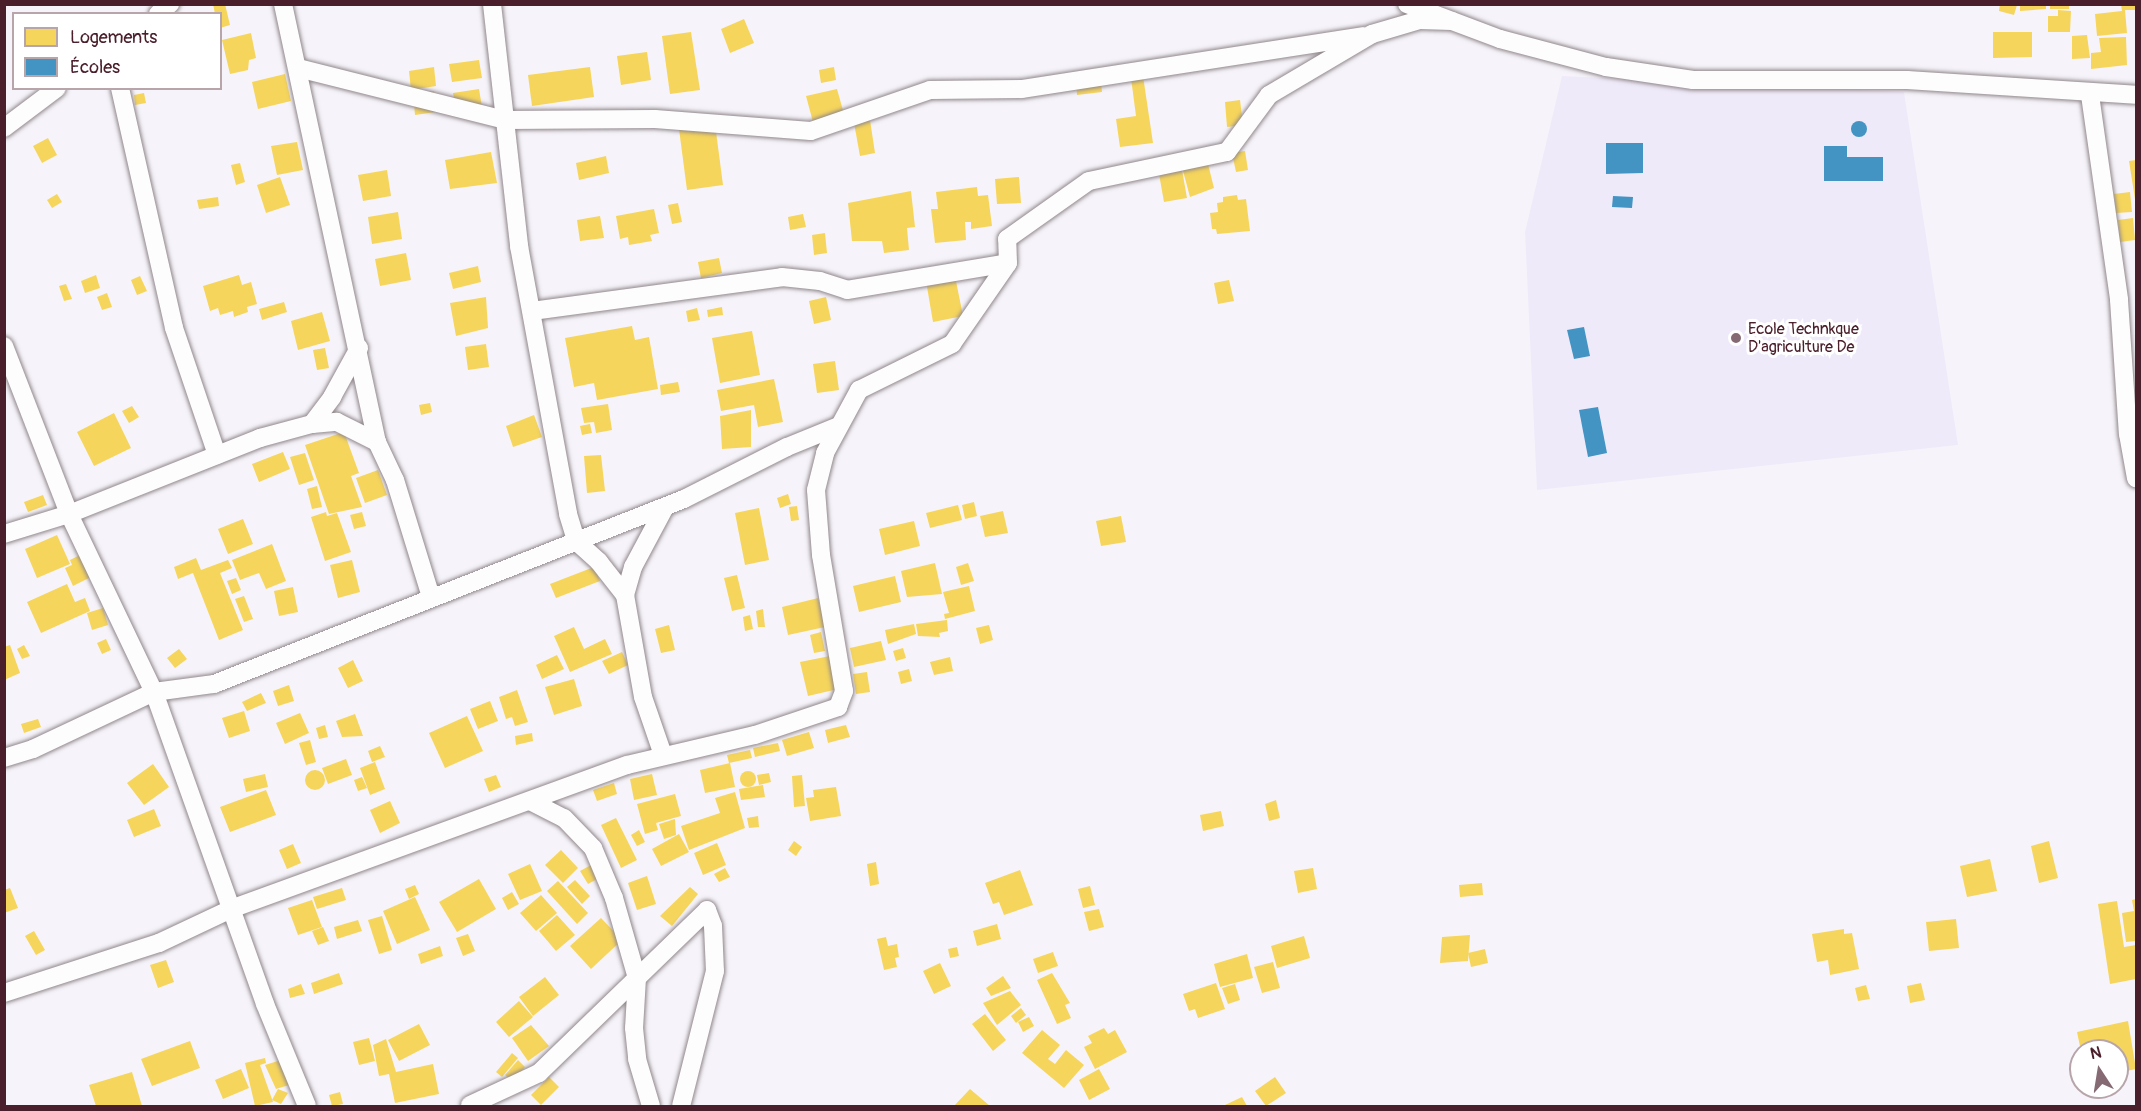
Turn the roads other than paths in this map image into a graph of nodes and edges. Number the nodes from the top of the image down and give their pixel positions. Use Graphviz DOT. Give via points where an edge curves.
graph roads {
  1 [pos="283,4"];
  2 [pos="492,4"];
  3 [pos="1407,4"];
  4 [pos="1452,21"];
  5 [pos="1372,34"];
  6 [pos="298,68"];
  7 [pos="54,90"];
  8 [pos="120,90"];
  9 [pos="2090,95"];
  10 [pos="2136,96"];
  11 [pos="505,120"];
  12 [pos="4,128"];
  13 [pos="1008,263"];
  14 [pos="2128,299"];
  15 [pos="532,311"];
  16 [pos="4,346"];
  17 [pos="359,348"];
  18 [pos="312,424"];
  19 [pos="836,427"];
  20 [pos="377,442"];
  21 [pos="217,455"];
  22 [pos="2136,478"];
  23 [pos="665,507"];
  24 [pos="69,514"];
  25 [pos="4,534"];
  26 [pos="576,542"];
  27 [pos="625,595"];
  28 [pos="431,597"];
  29 [pos="154,692"];
  30 [pos="663,755"];
  31 [pos="4,758"];
  32 [pos="530,801"];
  33 [pos="231,909"];
  34 [pos="637,978"];
  35 [pos="4,993"];
  36 [pos="467,1106"];
  37 [pos="308,1107"];
  38 [pos="651,1107"];
  39 [pos="681,1107"];
  1 -- 6 [label="street"];
  2 -- 11 [label="street"];
  3 -- 4 [label="street"];
  4 -- 5 [label="street" via="1420,20"];
  4 -- 9 [label="street" via="1500,39 1606,67 1693,80 1907,80"];
  5 -- 11 [label="street" via="1022,89 930,90 811,132 655,119"];
  5 -- 13 [label="street" via="1269,95 1227,152 1089,181 1007,239"];
  6 -- 11 [label="street"];
  6 -- 17 [label="street"];
  7 -- 12 [label="street"];
  8 -- 21 [label="street" via="174,328"];
  9 -- 10 [label="street"];
  9 -- 14 [label="street"];
  11 -- 15 [label="street" via="519,246"];
  13 -- 15 [label="street" via="847,290 820,280 782,276"];
  13 -- 19 [label="street" via="952,344 859,390"];
  14 -- 22 [label="street" via="2128,434"];
  15 -- 26 [label="street" via="567,514"];
  16 -- 24 [label="street"];
  17 -- 18 [label="street"];
  17 -- 20 [label="street"];
  18 -- 20 [label="street" via="337,422"];
  18 -- 21 [label="street"];
  19 -- 23 [label="street"];
  19 -- 30 [label="street" via="816,490 821,555 844,691 838,707 755,735"];
  20 -- 28 [label="street" via="395,480"];
  21 -- 24 [label="street"];
  23 -- 26 [label="street"];
  23 -- 27 [label="street" via="633,567"];
  24 -- 25 [label="street"];
  24 -- 29 [label="street"];
  26 -- 27 [label="street" via="599,562"];
  26 -- 28 [label="street"];
  27 -- 30 [label="street" via="643,697"];
  28 -- 29 [label="street" via="214,684"];
  29 -- 31 [label="street" via="33,749"];
  29 -- 33 [label="street"];
  30 -- 32 [label="street"];
  32 -- 33 [label="street"];
  32 -- 34 [label="street" via="564,818 593,848 629,939"];
  33 -- 35 [label="street" via="159,943"];
  33 -- 37 [label="street"];
  34 -- 36 [label="street" via="539,1072"];
  34 -- 38 [label="street" via="637,1059"];
  34 -- 39 [label="street" via="707,910 713,926 715,971"];
}
